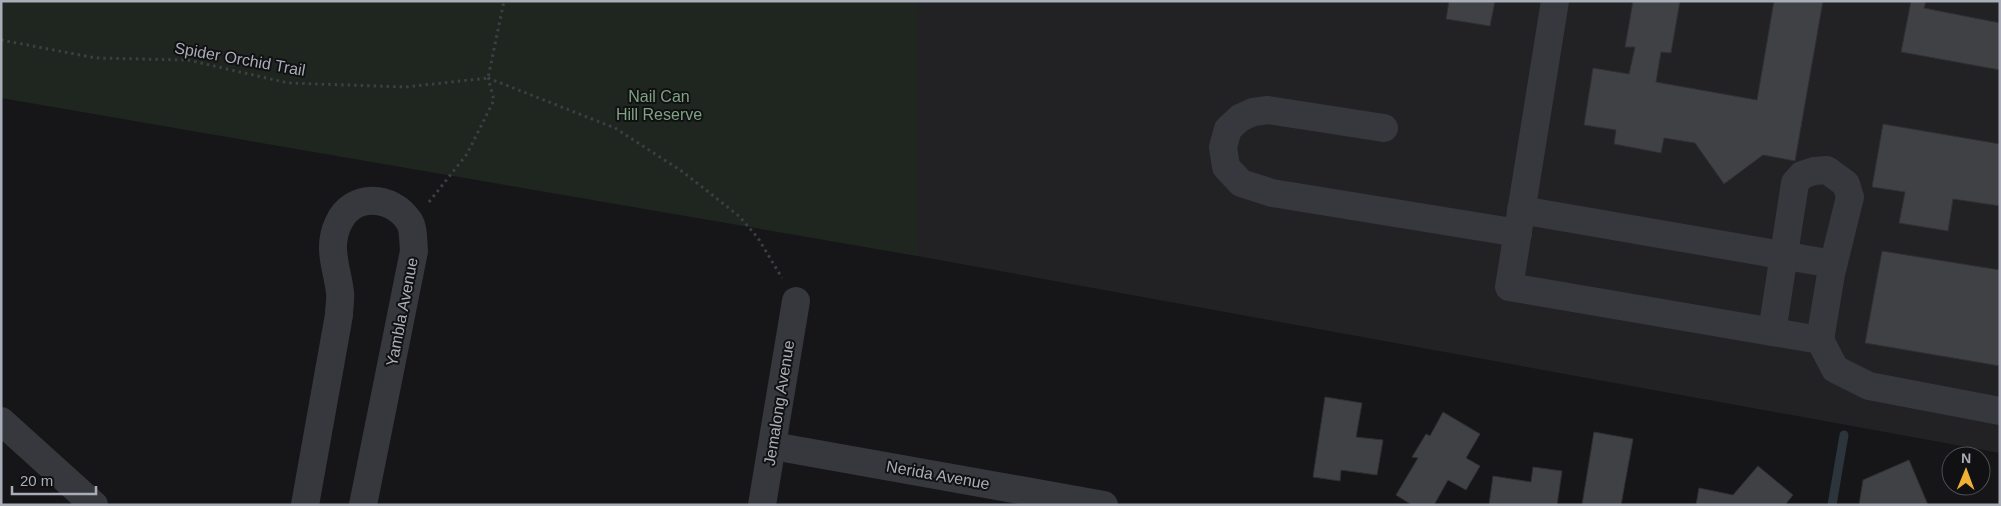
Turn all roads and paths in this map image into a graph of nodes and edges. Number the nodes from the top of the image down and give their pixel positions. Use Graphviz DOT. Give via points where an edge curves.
graph roads {
  1 [pos="504,1"];
  2 [pos="1555,1"];
  3 [pos="1,40"];
  4 [pos="488,78"];
  5 [pos="1384,128"];
  6 [pos="1520,222"];
  7 [pos="411,223"];
  8 [pos="1783,256"];
  9 [pos="1833,264"];
  10 [pos="796,301"];
  11 [pos="1772,332"];
  12 [pos="1820,340"];
  13 [pos="2000,411"];
  14 [pos="1,421"];
  15 [pos="773,446"];
  16 [pos="94,505"];
  17 [pos="305,505"];
  18 [pos="363,505"];
  19 [pos="762,505"];
  20 [pos="1104,505"];
  1 -- 4 [label="path"];
  2 -- 6 [label="street"];
  3 -- 4 [label="path, Spider Orchid Trail" via="96,58 188,60 288,83 406,87"];
  4 -- 7 [label="path" via="494,100 467,154"];
  4 -- 10 [label="path" via="615,128 683,172 739,216 758,238"];
  5 -- 6 [label="street" via="1268,110 1253,112 1228,129 1223,147 1226,167 1241,183 1272,194"];
  6 -- 8 [label="street"];
  6 -- 11 [label="street" via="1509,287"];
  7 -- 17 [label="street" via="391,205 368,200 356,204 338,223 332,245 341,293 339,315"];
  7 -- 18 [label="street, Yambla Avenue" via="414,252"];
  8 -- 9 [label="street"];
  8 -- 9 [label="street" via="1795,183 1802,175 1827,170 1846,184 1850,198"];
  8 -- 11 [label="street"];
  9 -- 12 [label="street"];
  10 -- 15 [label="street, Jemalong Avenue"];
  11 -- 12 [label="street"];
  12 -- 13 [label="street" via="1835,369 1868,386"];
  14 -- 16 [label="street"];
  15 -- 19 [label="street, Jemalong Avenue"];
  15 -- 20 [label="street, Nerida Avenue"];
}
